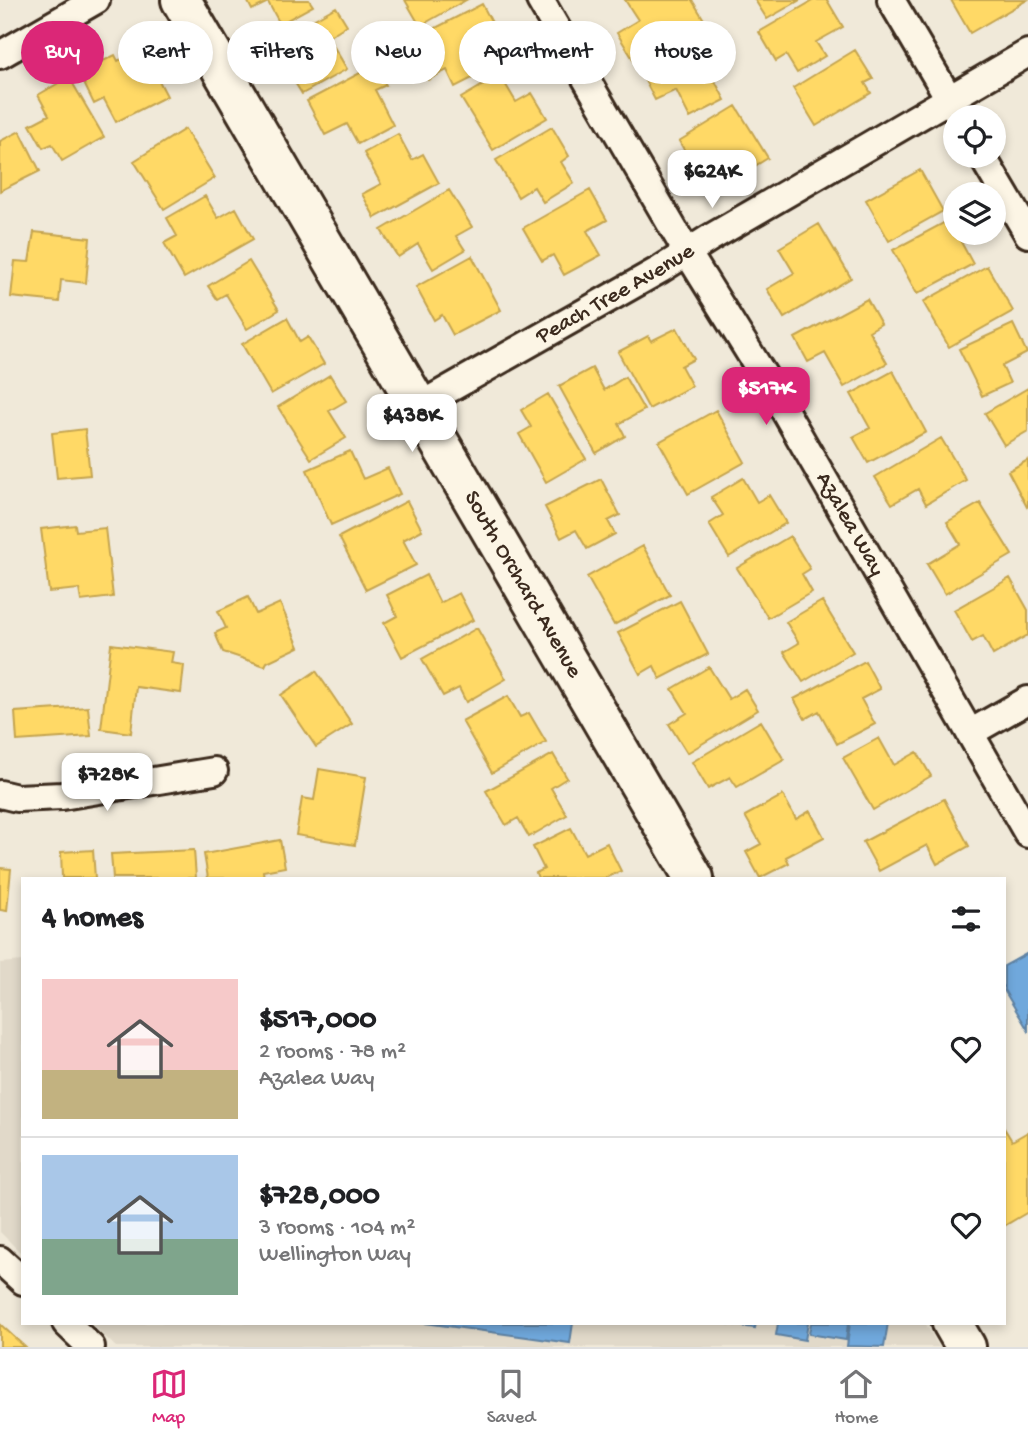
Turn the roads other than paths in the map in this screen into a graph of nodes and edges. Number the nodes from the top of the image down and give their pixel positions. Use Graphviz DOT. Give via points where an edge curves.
graph roads {
  1 [pos="96,0"];
  2 [pos="181,0"];
  3 [pos="540,0"];
  4 [pos="891,0"];
  5 [pos="1028,52"];
  6 [pos="0,55"];
  7 [pos="953,105"];
  8 [pos="959,105"];
  9 [pos="943,114"];
  10 [pos="989,168"];
  11 [pos="1028,234"];
  12 [pos="687,252"];
  13 [pos="419,406"];
  14 [pos="1028,700"];
  15 [pos="970,733"];
  16 [pos="214,771"];
  17 [pos="0,794"];
  18 [pos="1028,834"];
  19 [pos="693,877"];
  20 [pos="0,1260"];
  21 [pos="21,1279"];
  22 [pos="68,1325"];
  23 [pos="953,1325"];
  24 [pos="91,1347"];
  25 [pos="966,1347"];
  1 -- 6 [label="street"];
  2 -- 13 [label="street, South Orchard Avenue"];
  3 -- 12 [label="street, Azalea Way"];
  4 -- 7 [label="street"];
  5 -- 8 [label="street, Peach Tree Avenue"];
  9 -- 12 [label="street, Peach Tree Avenue"];
  10 -- 11 [label="street"];
  12 -- 13 [label="street, Peach Tree Avenue"];
  12 -- 15 [label="street, Azalea Way" via="772,389"];
  13 -- 19 [label="street, South Orchard Avenue"];
  14 -- 15 [label="street"];
  15 -- 18 [label="street, Azalea Way"];
  16 -- 17 [label="street" via="62,796"];
  20 -- 21 [label="street"];
  22 -- 24 [label="street"];
  23 -- 25 [label="street"];
}
